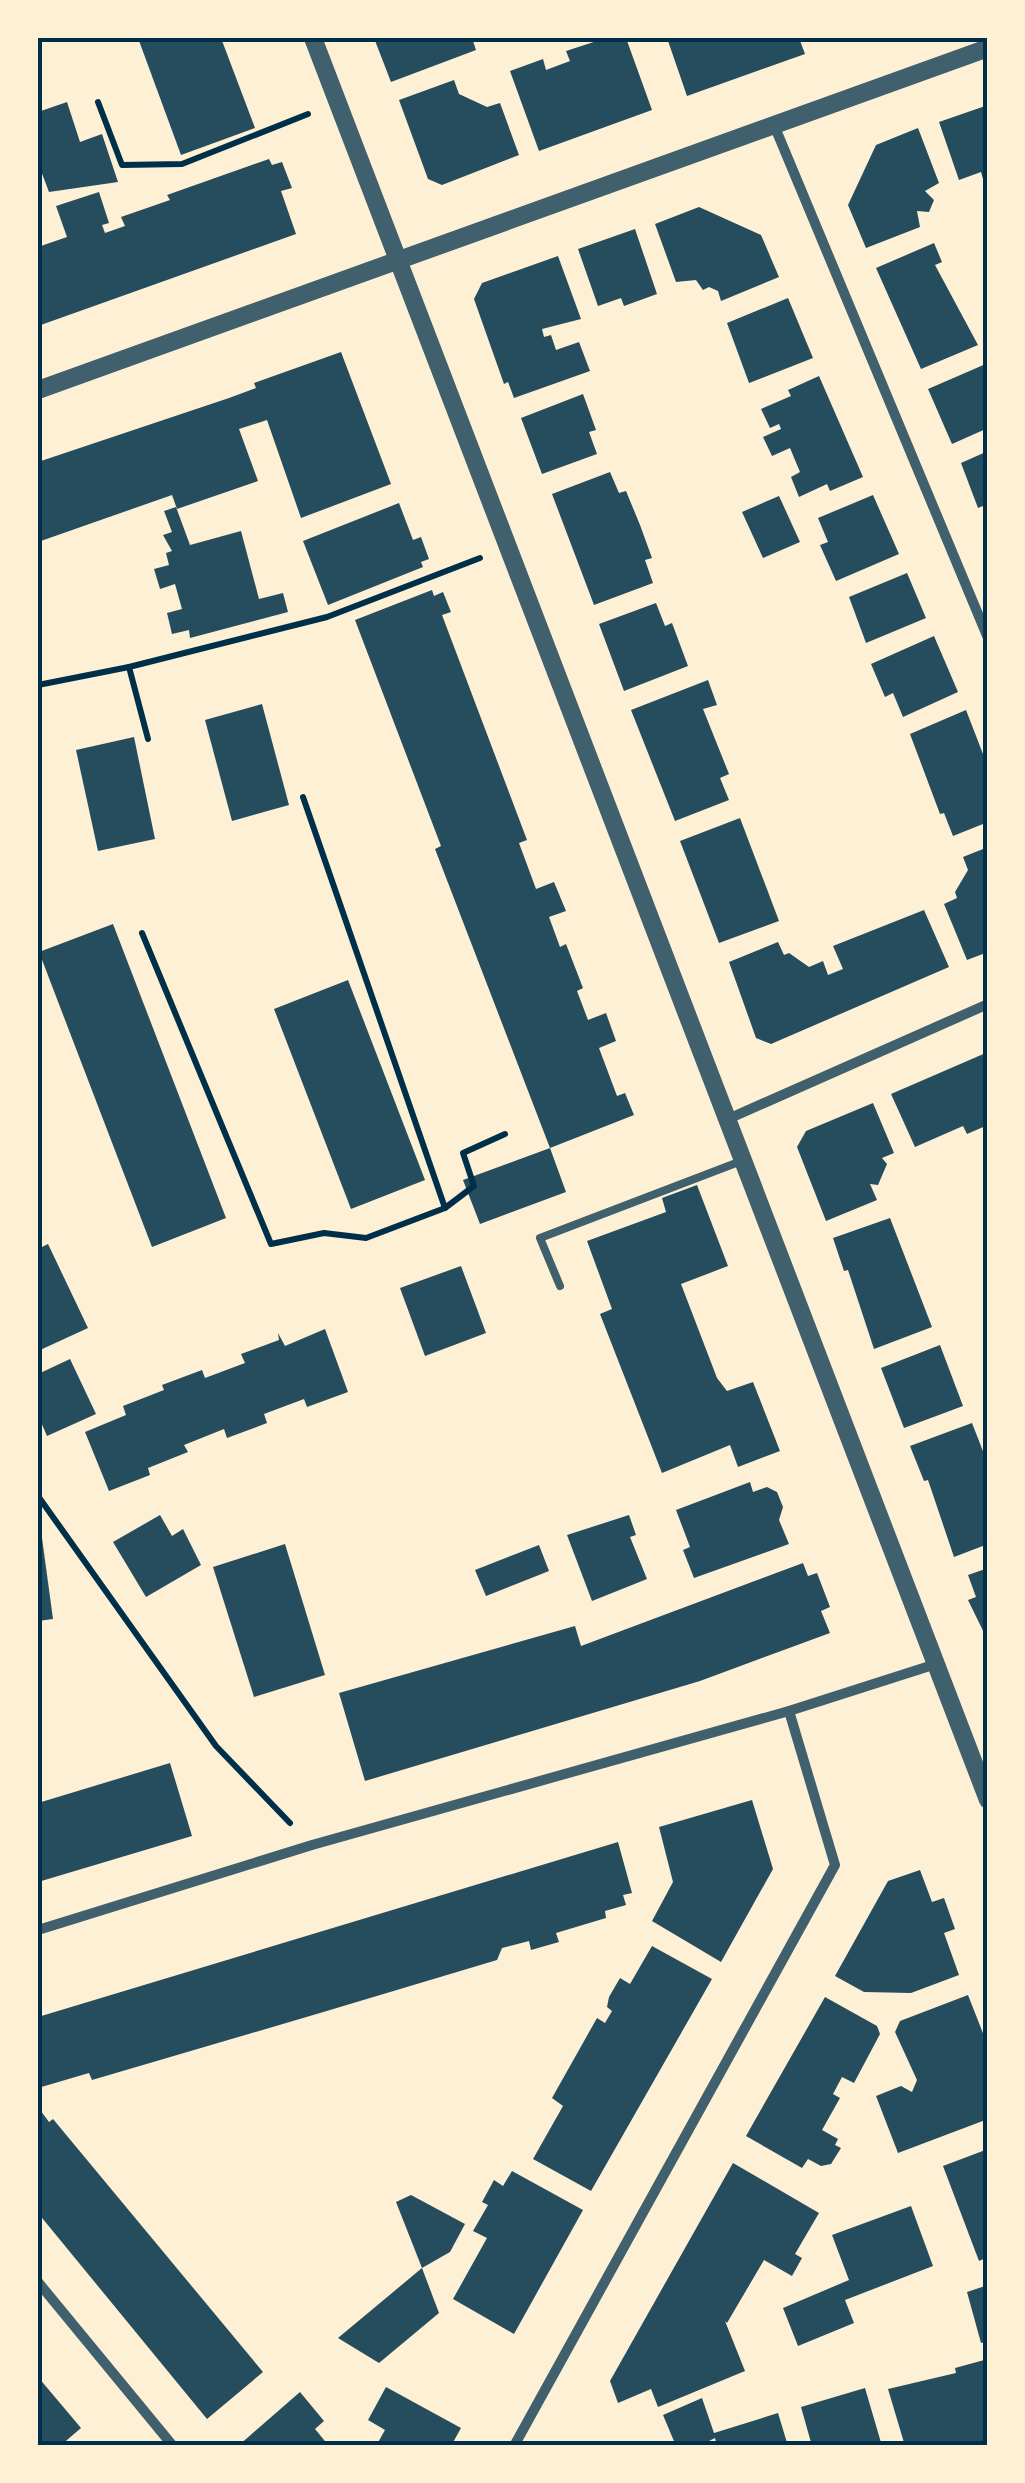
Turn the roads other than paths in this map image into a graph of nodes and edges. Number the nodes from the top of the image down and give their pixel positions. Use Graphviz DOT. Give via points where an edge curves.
graph roads {
  1 [pos="313,38"];
  2 [pos="988,48"];
  3 [pos="774,124"];
  4 [pos="400,259"];
  5 [pos="38,390"];
  6 [pos="988,638"];
  7 [pos="988,1004"];
  8 [pos="728,1119"];
  9 [pos="744,1160"];
  10 [pos="560,1286"];
  11 [pos="936,1664"];
  12 [pos="789,1711"];
  13 [pos="988,1800"];
  14 [pos="38,1930"];
  15 [pos="38,2282"];
  16 [pos="174,2446"];
  17 [pos="514,2446"];
  1 -- 4 [label="street"];
  2 -- 3 [label="street"];
  3 -- 4 [label="street"];
  3 -- 6 [label="street"];
  4 -- 5 [label="street"];
  4 -- 8 [label="street"];
  7 -- 8 [label="street"];
  8 -- 9 [label="street"];
  9 -- 10 [label="lane" via="540,1238"];
  9 -- 11 [label="street"];
  11 -- 12 [label="street"];
  11 -- 13 [label="street"];
  12 -- 14 [label="street"];
  12 -- 17 [label="street" via="835,1864"];
  15 -- 16 [label="street"];
}
